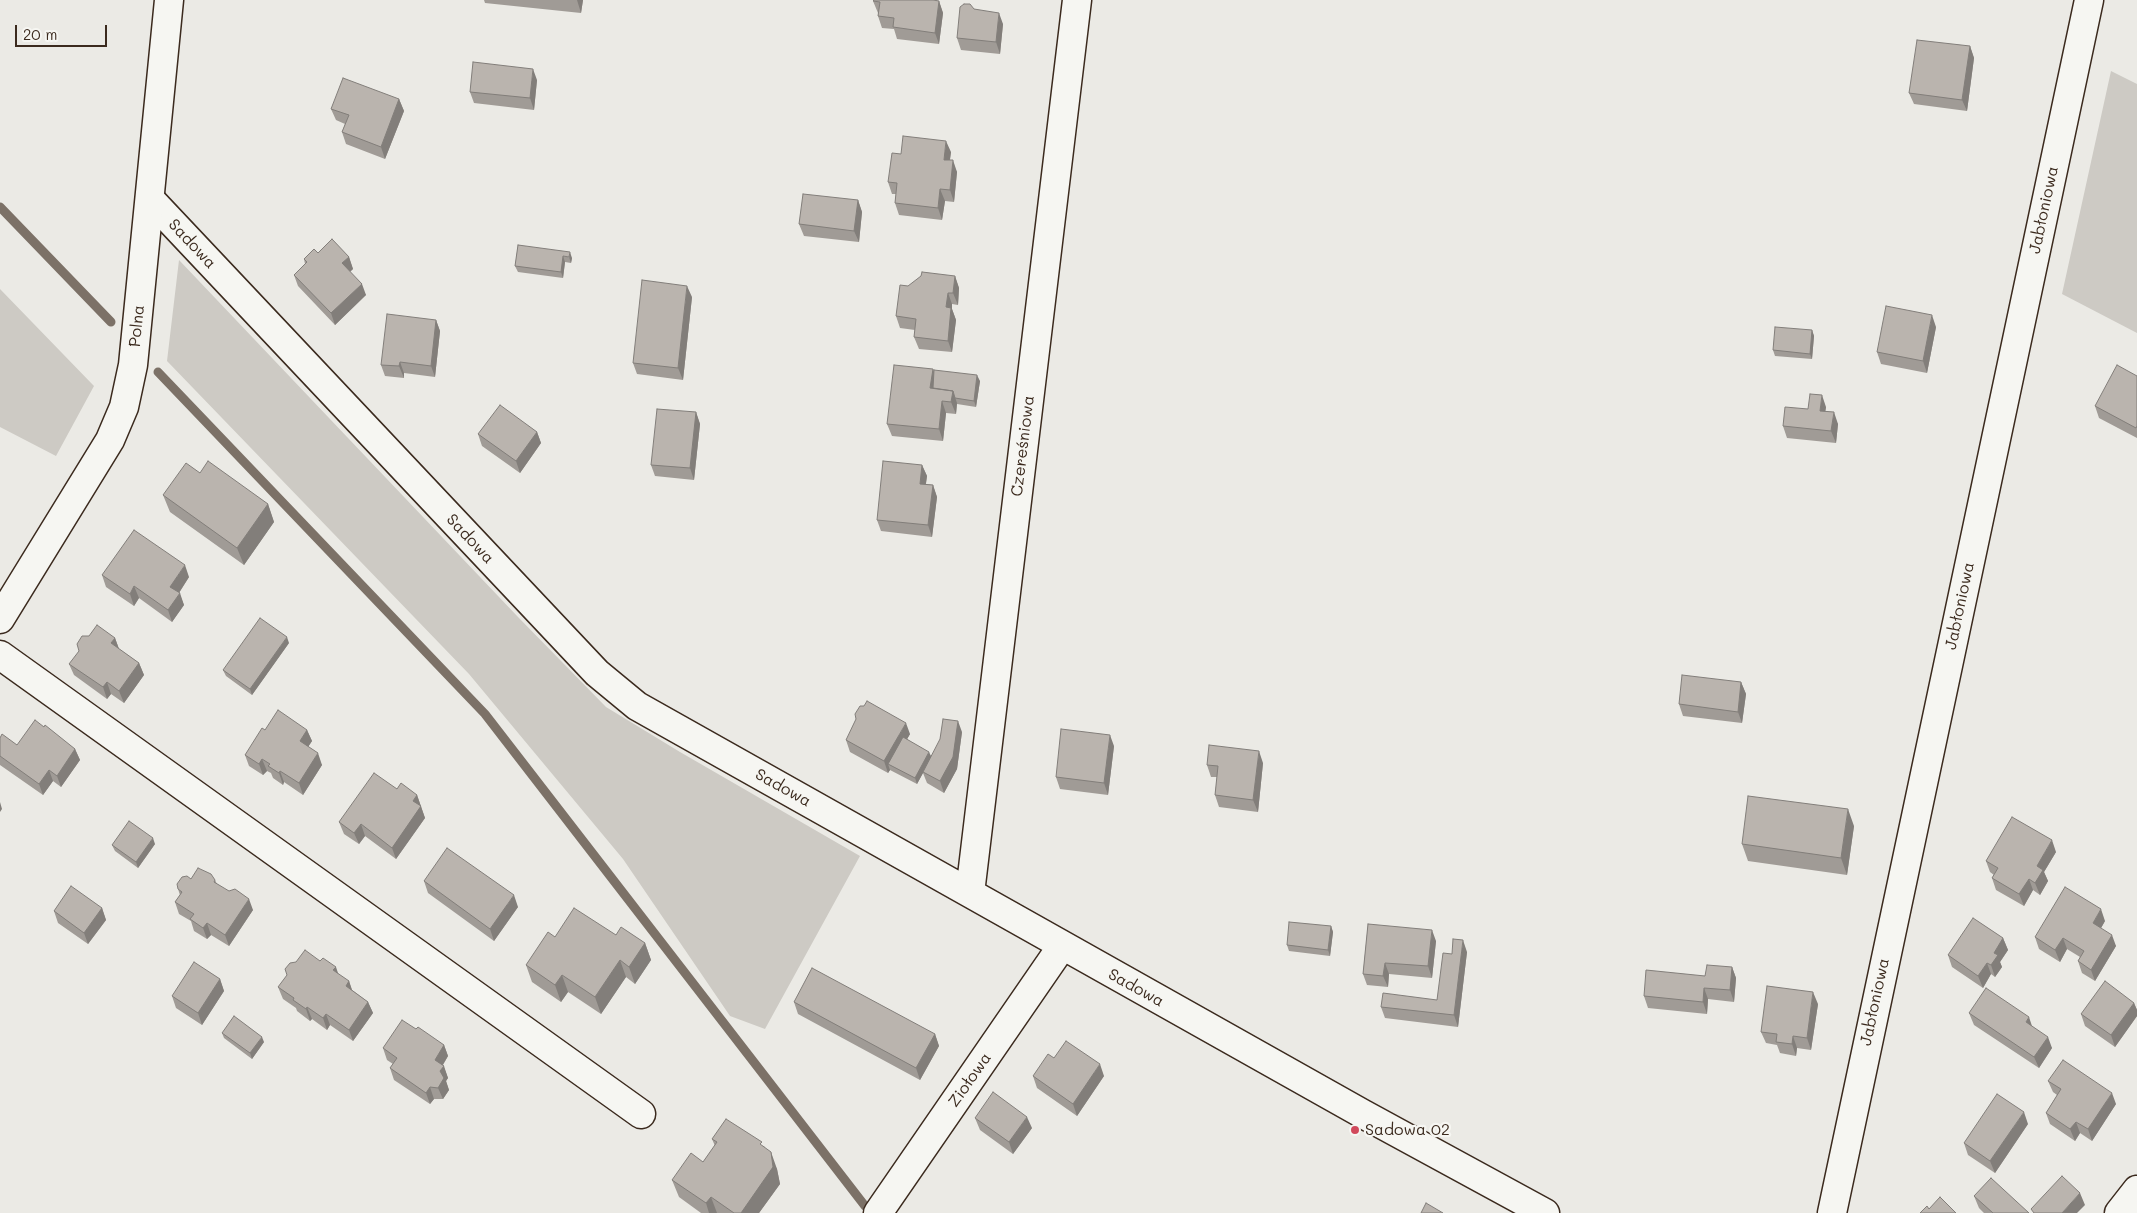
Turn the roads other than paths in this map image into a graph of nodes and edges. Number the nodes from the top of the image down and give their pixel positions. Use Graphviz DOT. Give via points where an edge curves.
graph roads {
  1 [pos="169,0"];
  2 [pos="1077,0"];
  3 [pos="2089,0"];
  4 [pos="150,199"];
  5 [pos="0,619"];
  6 [pos="0,655"];
  7 [pos="970,893"];
  8 [pos="1062,946"];
  9 [pos="641,1114"];
  10 [pos="2137,1190"];
  11 [pos="878,1213"];
  12 [pos="1545,1213"];
  13 [pos="1832,1213"];
  14 [pos="2118,1213"];
  1 -- 4 [label="street, Polna"];
  2 -- 7 [label="street, Czereśniowa"];
  3 -- 13 [label="street, Jabłoniowa"];
  4 -- 5 [label="street, Polna" via="134,365 124,407 110,440"];
  4 -- 7 [label="street, Sadowa" via="597,673 637,706"];
  6 -- 9 [label="street"];
  7 -- 8 [label="street, Sadowa"];
  8 -- 11 [label="street, Ziołowa"];
  8 -- 12 [label="street, Sadowa"];
  10 -- 14 [label="street"];
}
